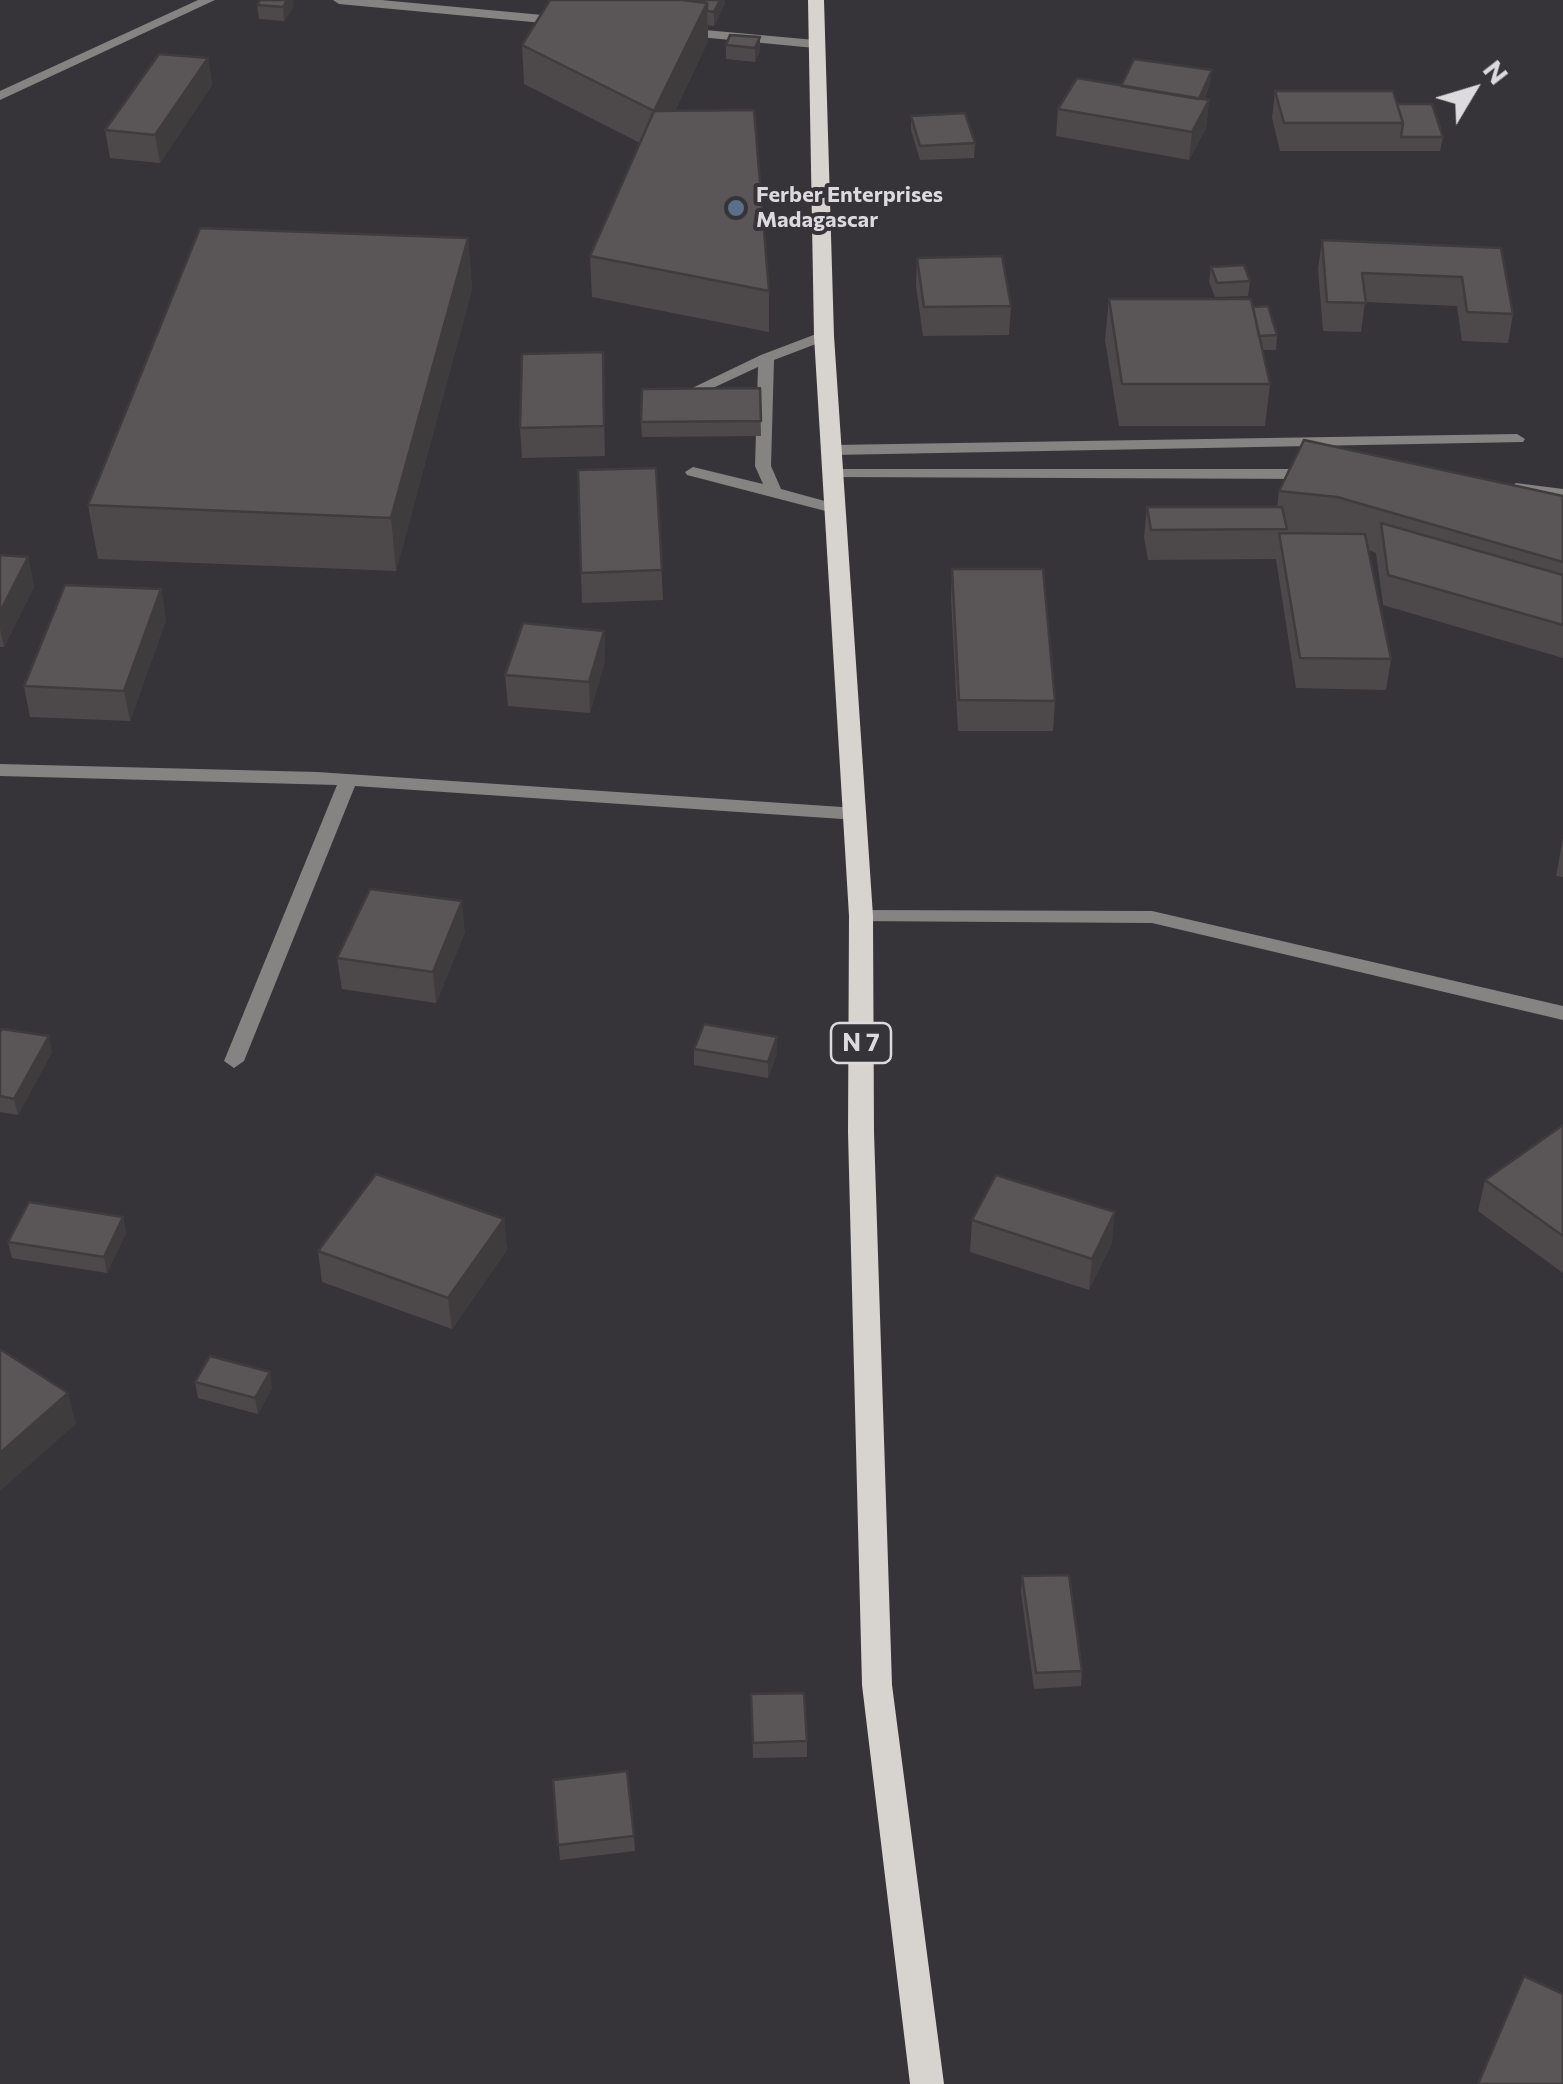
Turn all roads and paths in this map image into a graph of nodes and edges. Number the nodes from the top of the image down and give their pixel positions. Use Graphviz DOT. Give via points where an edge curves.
graph roads {
  1 [pos="209,0"];
  2 [pos="339,0"];
  3 [pos="816,0"];
  4 [pos="577,22"];
  5 [pos="676,31"];
  6 [pos="815,44"];
  7 [pos="0,96"];
  8 [pos="824,336"];
  9 [pos="766,358"];
  10 [pos="694,391"];
  11 [pos="1517,439"];
  12 [pos="834,462"];
  13 [pos="693,472"];
  14 [pos="1334,474"];
  15 [pos="1488,484"];
  16 [pos="774,492"];
  17 [pos="1563,494"];
  18 [pos="837,509"];
  19 [pos="0,770"];
  20 [pos="348,780"];
  21 [pos="857,814"];
  22 [pos="861,916"];
  23 [pos="1563,1013"];
  24 [pos="234,1061"];
  25 [pos="927,2084"];
  1 -- 7 [label="street"];
  2 -- 4 [label="street"];
  3 -- 6 [label="main road, N 7"];
  5 -- 6 [label="street"];
  6 -- 8 [label="main road, N 7"];
  8 -- 9 [label="street"];
  8 -- 12 [label="main road, N 7"];
  9 -- 10 [label="street"];
  9 -- 16 [label="street" via="763,466"];
  11 -- 12 [label="street"];
  12 -- 14 [label="street"];
  12 -- 18 [label="main road, N 7"];
  13 -- 16 [label="street"];
  15 -- 17 [label="street"];
  16 -- 18 [label="street"];
  18 -- 21 [label="main road, N 7"];
  19 -- 20 [label="street"];
  20 -- 21 [label="street"];
  20 -- 24 [label="street"];
  21 -- 22 [label="main road, N 7"];
  22 -- 23 [label="street" via="1152,917"];
  22 -- 25 [label="main road, N 7" via="877,1685"];
}
